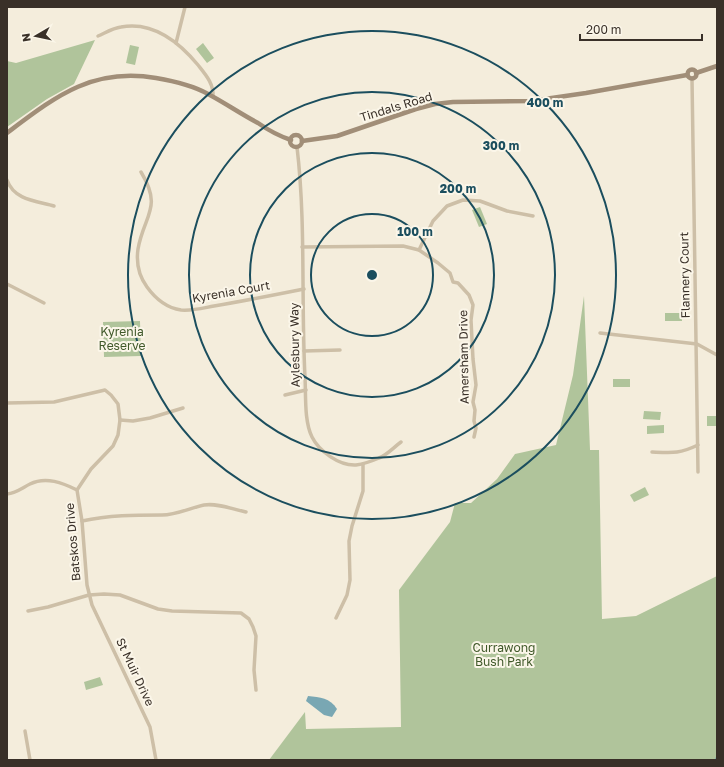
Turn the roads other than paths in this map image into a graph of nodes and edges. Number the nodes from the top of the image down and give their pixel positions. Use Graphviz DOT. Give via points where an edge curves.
graph roads {
  1 [pos="185,7"];
  2 [pos="98,36"];
  3 [pos="176,43"];
  4 [pos="717,66"];
  5 [pos="696,73"];
  6 [pos="687,74"];
  7 [pos="692,79"];
  8 [pos="213,97"];
  9 [pos="7,133"];
  10 [pos="290,140"];
  11 [pos="302,141"];
  12 [pos="297,147"];
  13 [pos="141,172"];
  14 [pos="7,180"];
  15 [pos="54,206"];
  16 [pos="533,216"];
  17 [pos="302,247"];
  18 [pos="419,250"];
  19 [pos="7,284"];
  20 [pos="304,289"];
  21 [pos="44,303"];
  22 [pos="600,333"];
  23 [pos="696,344"];
  24 [pos="340,350"];
  25 [pos="304,351"];
  26 [pos="717,355"];
  27 [pos="306,390"];
  28 [pos="285,395"];
  29 [pos="7,403"];
  30 [pos="183,408"];
  31 [pos="120,420"];
  32 [pos="474,438"];
  33 [pos="401,442"];
  34 [pos="698,445"];
  35 [pos="652,452"];
  36 [pos="363,464"];
  37 [pos="698,472"];
  38 [pos="77,490"];
  39 [pos="7,494"];
  40 [pos="246,512"];
  41 [pos="82,521"];
  42 [pos="90,596"];
  43 [pos="28,611"];
  44 [pos="336,618"];
  45 [pos="256,690"];
  46 [pos="25,731"];
  47 [pos="30,760"];
  48 [pos="156,760"];
  1 -- 3 [label="street"];
  2 -- 3 [label="street" via="120,27 136,27 152,30"];
  3 -- 8 [label="street" via="209,79 214,90"];
  4 -- 5 [label="main road"];
  5 -- 6 [label="main road" via="692,69"];
  5 -- 7 [label="main road" via="696,77"];
  6 -- 7 [label="main road"];
  6 -- 11 [label="main road, Tindals Road" via="531,101 435,104 337,136"];
  7 -- 23 [label="street, Flannery Court"];
  8 -- 9 [label="main road" via="168,80 139,75 114,76 76,87"];
  8 -- 10 [label="main road"];
  10 -- 11 [label="main road" via="296,136"];
  10 -- 12 [label="main road" via="292,145"];
  11 -- 12 [label="main road"];
  12 -- 17 [label="street, Aylesbury Way" via="301,185"];
  13 -- 20 [label="street, Kyrenia Court" via="150,192 151,209 138,249 138,264 142,279 155,297 180,310 195,310"];
  14 -- 15 [label="street" via="9,186 21,197"];
  16 -- 18 [label="street" via="507,211 480,201 463,200 447,206 433,221"];
  17 -- 18 [label="street, Amersham Drive" via="403,246"];
  17 -- 20 [label="street, Aylesbury Way"];
  18 -- 32 [label="street, Amersham Drive" via="450,273 453,282 469,295 473,305 471,320 476,385"];
  19 -- 21 [label="street"];
  20 -- 25 [label="street, Aylesbury Way"];
  22 -- 23 [label="street"];
  23 -- 26 [label="street"];
  23 -- 34 [label="street, Flannery Court"];
  24 -- 25 [label="street"];
  25 -- 27 [label="street, Aylesbury Way"];
  27 -- 28 [label="street"];
  27 -- 36 [label="street, Aylesbury Way" via="307,422 317,445 340,462"];
  29 -- 31 [label="street" via="54,402 104,390 118,404"];
  30 -- 31 [label="street" via="150,418"];
  31 -- 38 [label="street" via="113,446 91,469"];
  33 -- 36 [label="street, Aylesbury Way" via="380,458"];
  34 -- 35 [label="street" via="683,452"];
  34 -- 37 [label="street, Flannery Court"];
  36 -- 44 [label="street" via="363,491 349,541 350,580 347,595"];
  38 -- 39 [label="street, Batskos Drive" via="52,480 44,480"];
  38 -- 41 [label="street, Batskos Drive"];
  40 -- 41 [label="street" via="218,505 204,505 163,515 124,515"];
  41 -- 42 [label="street, Batskos Drive"];
  42 -- 43 [label="street"];
  42 -- 45 [label="street" via="120,595 158,609 172,611 241,613 249,619 256,636"];
  42 -- 48 [label="street, St Muir Drive" via="150,727"];
  46 -- 47 [label="street"];
}
